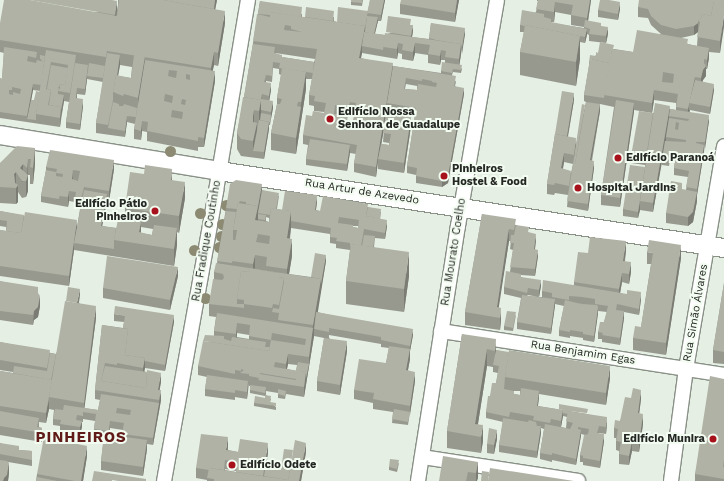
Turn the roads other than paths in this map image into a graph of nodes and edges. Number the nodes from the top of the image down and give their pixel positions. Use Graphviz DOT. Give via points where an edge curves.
graph roads {
  1 [pos="248,0"];
  2 [pos="497,0"];
  3 [pos="0,135"];
  4 [pos="724,146"];
  5 [pos="219,171"];
  6 [pos="461,208"];
  7 [pos="716,247"];
  8 [pos="441,331"];
  9 [pos="686,369"];
  10 [pos="724,375"];
  11 [pos="422,457"];
  12 [pos="164,481"];
  13 [pos="418,481"];
  14 [pos="578,481"];
  15 [pos="671,481"];
  1 -- 5 [label="street, Rua Fradique Coutinho"];
  2 -- 6 [label="street, Rua Mourato Coelho"];
  3 -- 5 [label="street, Rua Artur de Azevedo"];
  4 -- 7 [label="street, Rua Simão Álvares"];
  5 -- 6 [label="street, Rua Artur de Azevedo"];
  5 -- 12 [label="street, Rua Fradique Coutinho"];
  6 -- 7 [label="street, Rua Artur de Azevedo"];
  6 -- 8 [label="street, Rua Mourato Coelho"];
  7 -- 9 [label="street, Rua Simão Álvares"];
  8 -- 9 [label="street, Rua Benjamim Egas"];
  8 -- 11 [label="street, Rua Mourato Coelho"];
  9 -- 10 [label="street, Rua Benjamim Egas"];
  9 -- 15 [label="street, Rua Simão Álvares"];
  11 -- 13 [label="street, Rua Mourato Coelho"];
  11 -- 14 [label="street"];
}
